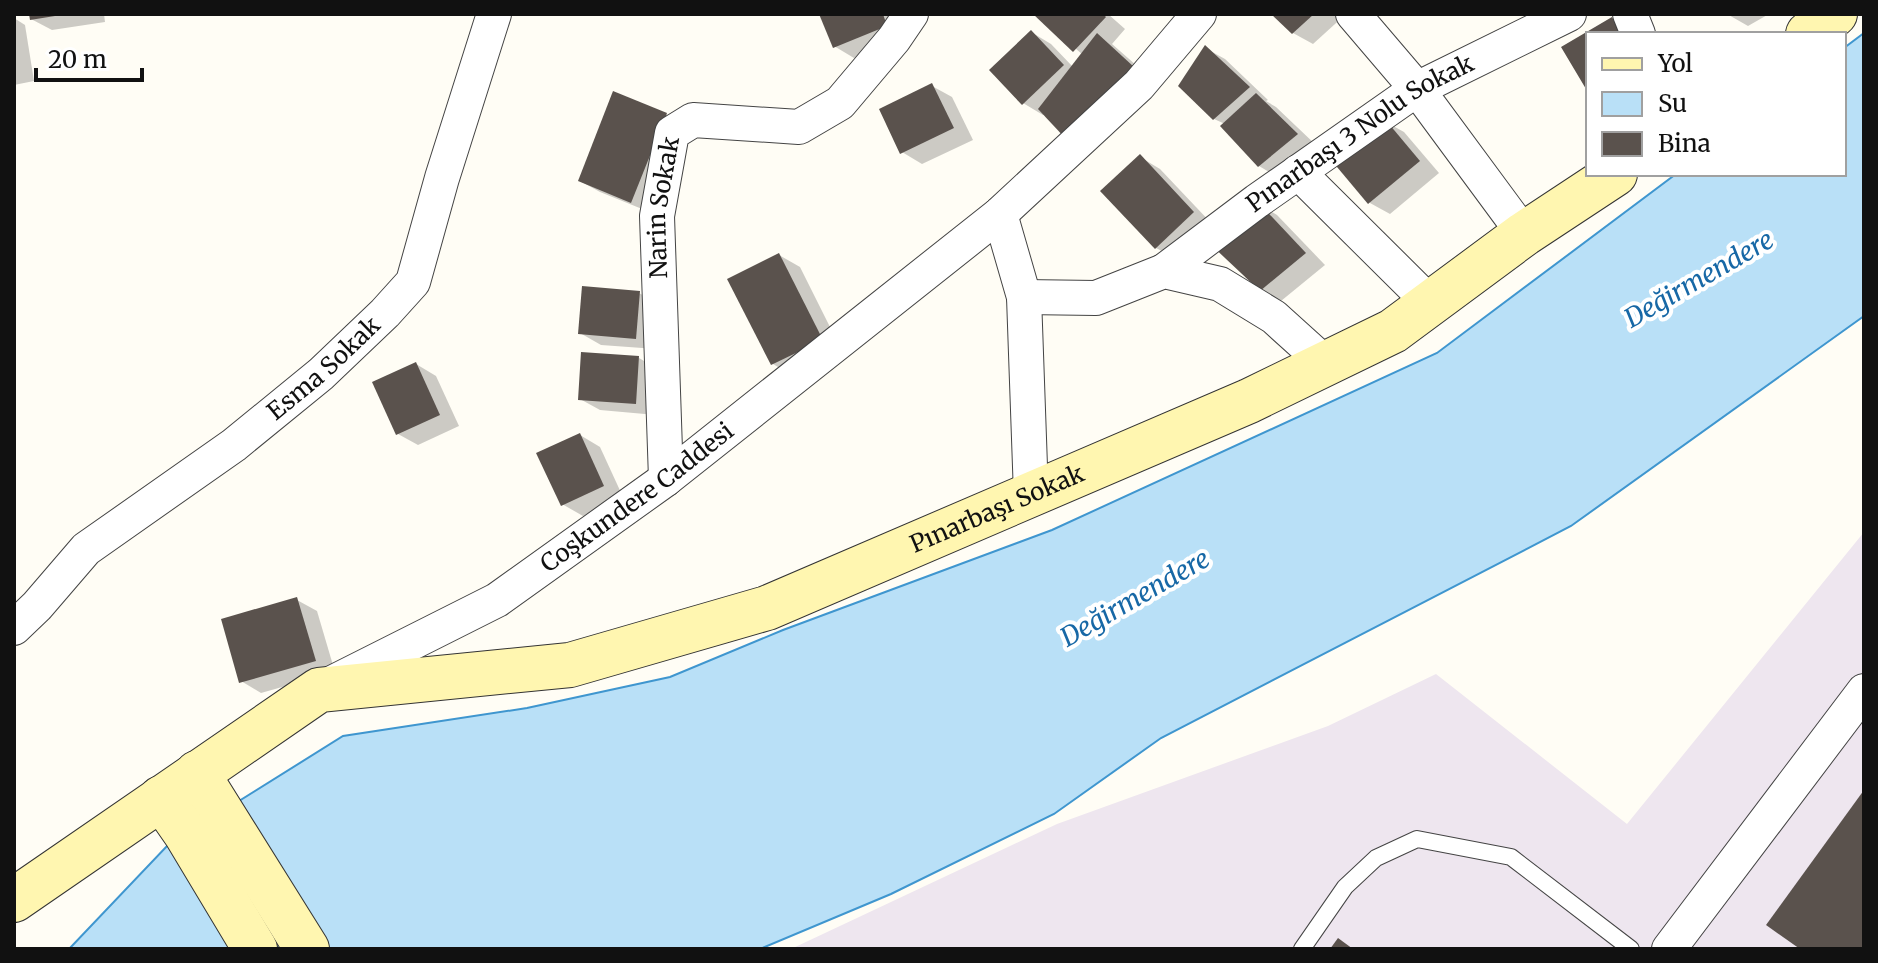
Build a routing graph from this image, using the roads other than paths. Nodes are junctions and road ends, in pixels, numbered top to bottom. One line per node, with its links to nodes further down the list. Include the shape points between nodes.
1 (494, 14): 19 (street, Esma Sokak, via 413,282 321,374 234,445 86,549)
2 (911, 14): 17 (street, Narin Sokak, via 840,103 799,127 693,120 672,133 657,216)
3 (1199, 14): 11 (street, Coşkundere Caddesi, via 1139,85)
4 (1353, 14): 8 (street)
5 (1569, 14): 8 (street, Pınarbaşı 3 Nolu Sokak)
6 (1835, 14): 7 (street)
7 (1811, 32)
8 (1417, 89): 9 (street, Pınarbaşı 3 Nolu Sokak); 12 (street)
9 (1298, 172): 13 (street, Pınarbaşı 3 Nolu Sokak); 15 (street)
10 (1612, 176): 12 (street, Pınarbaşı Sokak)
11 (1000, 214): 14 (street); 17 (street, Coşkundere Caddesi)
12 (1524, 234): 15 (street, Pınarbaşı Sokak)
13 (1164, 271): 14 (street, Pınarbaşı 3 Nolu Sokak, via 1096,298); 16 (street, via 1220,284 1274,317)
14 (1024, 297): 18 (street)
15 (1430, 303): 16 (street, Pınarbaşı Sokak, via 1393,331)
16 (1326, 364): 18 (street, Pınarbaşı Sokak)
17 (666, 479): 20 (street, Coşkundere Caddesi, via 497,600)
18 (1031, 495): 20 (street, Pınarbaşı Sokak, via 767,608 570,665)
19 (14, 628)
20 (319, 690): 22 (street, Coşkundere Caddesi)
21 (1864, 691): 29 (street)
22 (197, 773): 23 (street, Coşkundere Caddesi); 26 (street)
23 (161, 798): 24 (street, Coşkundere Caddesi); 25 (street)
24 (14, 900)
25 (255, 949)
26 (307, 949)
27 (1302, 949): 28 (lane, via 1345,887 1376,858 1417,839 1511,857)
28 (1631, 949)
29 (1669, 949)

